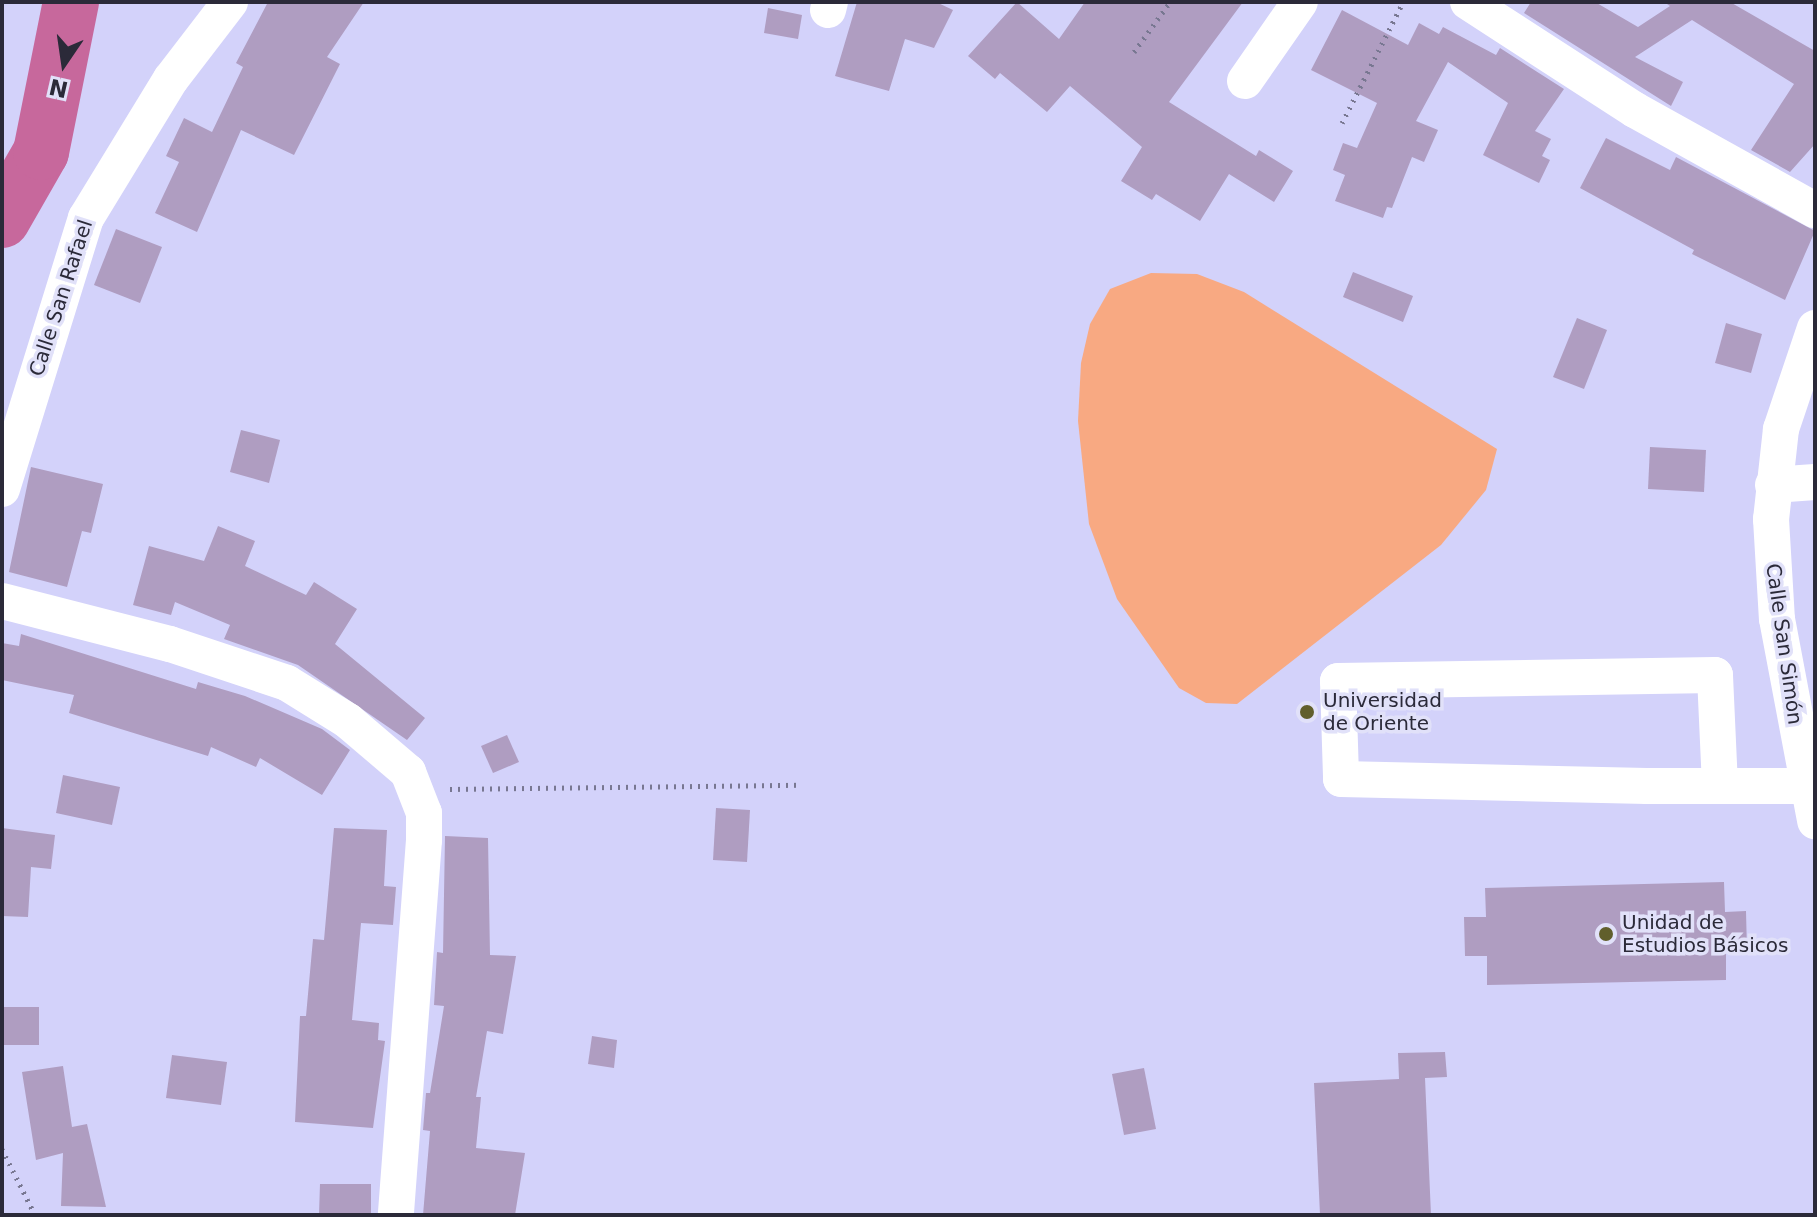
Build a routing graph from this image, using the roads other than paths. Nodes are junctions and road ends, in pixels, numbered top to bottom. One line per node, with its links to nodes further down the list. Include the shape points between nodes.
1 (230, 2): 9 (street, Calle San Rafael, via 171,79 86,218)
2 (1300, 2): 4 (street)
3 (1468, 2): 5 (street, via 1635,110)
4 (1245, 81)
5 (1815, 210)
6 (1815, 328): 8 (street, Calle San Simón, via 1781,429)
7 (1815, 482): 8 (street)
8 (1773, 485): 12 (street, Calle San Simón, via 1777,619)
9 (2, 489)
10 (2, 601): 14 (street, via 170,644 287,683 388,752 418,789 424,840)
11 (1720, 786): 11 (street, via 1715,675 1338,681 1341,779); 12 (street)
12 (1807, 786): 13 (street, Calle San Simón)
13 (1815, 821)
14 (396, 1215)

